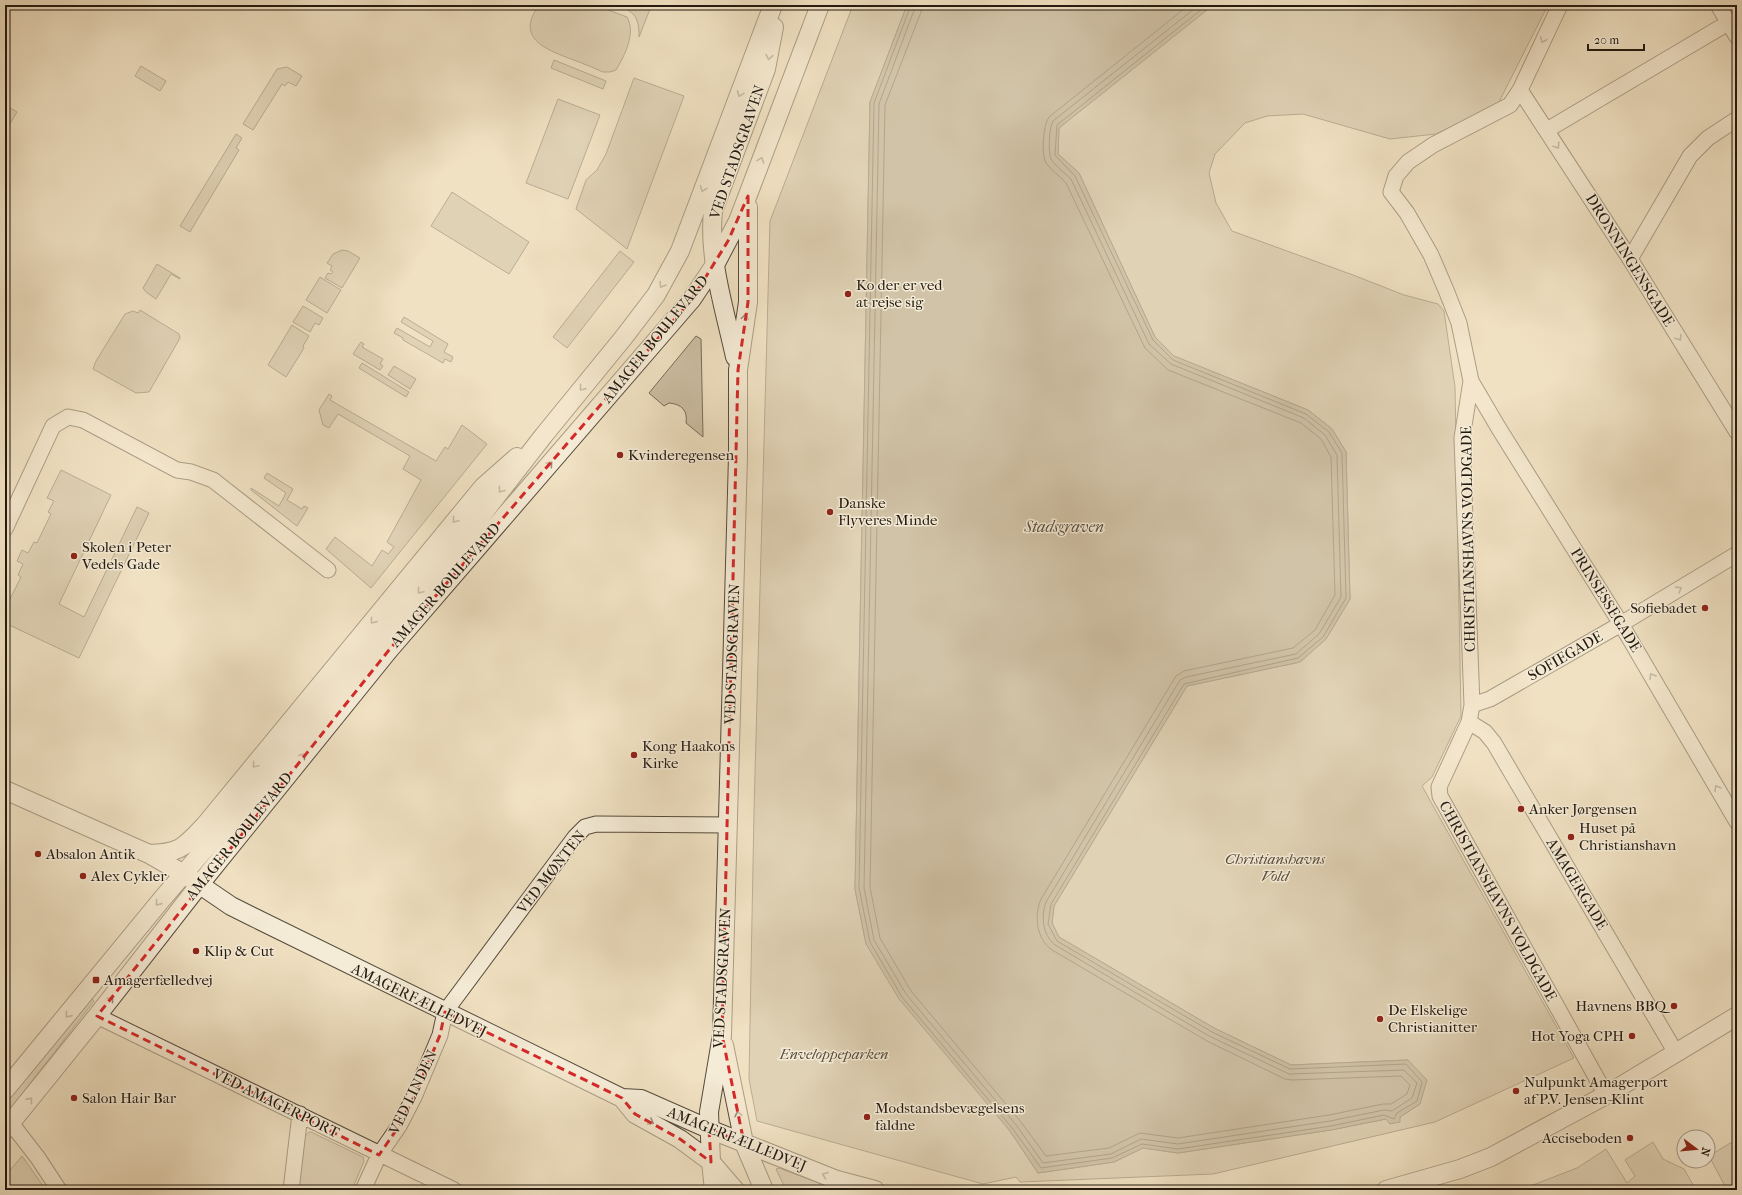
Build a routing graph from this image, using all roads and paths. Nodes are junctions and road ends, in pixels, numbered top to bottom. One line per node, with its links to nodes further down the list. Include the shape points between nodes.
1 (773, 5): 19 (street, AMAGER BOULEVARD, one-way to 19, via 680,251 670,270 656,295 624,337)
2 (778, 5): 15 (street, VED STADSGRAVEN, one-way to 15, via 766,69 713,211)
3 (812, 5): 9 (street)
4 (820, 5): 9 (street, AMAGER BOULEVARD)
5 (1560, 5): 10 (street, CHRISTIANSHAVNS VOLDGADE, one-way to 10)
6 (1718, 5): 7 (street)
7 (1728, 23): 8 (street); 12 (street)
8 (1737, 37)
9 (804, 48): 13 (street, AMAGER BOULEVARD, one-way to 9)
10 (1520, 90): 12 (street, DRONNINGENSGADE); 17 (street, CHRISTIANSHAVNS VOLDGADE, via 1510,106 1433,145 1408,162 1396,176 1391,192 1407,213 1431,255 1446,290 1459,323)
11 (1737, 119): 14 (street, via 1708,138 1690,156)
12 (1547, 130): 14 (street, DRONNINGENSGADE, one-way to 14)
13 (748, 196): 15 (street, AMAGER BOULEVARD, via 735,228); 16 (street, VED STADSGRAVEN, one-way to 13, via 748,302)
14 (1630, 259): 18 (street, DRONNINGENSGADE, one-way to 18)
15 (716, 263): 16 (street, VED STADSGRAVEN); 31 (street, AMAGER BOULEVARD, one-way to 15, via 389,650 675,320)
16 (738, 370): 28 (street, VED STADSGRAVEN)
17 (1470, 381): 23 (street, PRINSESSEGADE); 24 (street, CHRISTIANSHAVNS VOLDGADE, via 1462,438)
18 (1737, 432)
19 (544, 435): 29 (street, one-way to 29, via 483,487 205,825 186,845 176,851 168,854); 30 (street, AMAGER BOULEVARD, one-way to 30, via 460,543)
20 (5, 529): 22 (street, via 53,426 68,417 83,420 177,470 213,480)
21 (1737, 554): 23 (street, SOFIEGADE, one-way to 21)
22 (328, 570)
23 (1621, 624): 24 (street, SOFIEGADE, via 1490,700); 27 (street, PRINSESSEGADE, one-way to 23)
24 (1472, 705): 25 (street, CHRISTIANSHAVNS VOLDGADE)
25 (1469, 722): 36 (street, AMAGERGADE, via 1485,732 1494,743); 38 (street, CHRISTIANSHAVNS VOLDGADE, via 1439,787 1440,796)
26 (5, 790): 29 (street, AMAGERFÆLLEDVEJ)
27 (1737, 822)
28 (728, 825): 32 (street, VED MØNTEN, via 596,824 585,827 570,843); 35 (street, VED STADSGRAVEN)
29 (149, 854): 30 (street, AMAGERFÆLLEDVEJ)
30 (184, 874): 31 (street, AMAGERFÆLLEDVEJ); 37 (street, AMAGER BOULEVARD, one-way to 37)
31 (200, 884): 32 (street, AMAGERFÆLLEDVEJ, via 231,906); 33 (street, AMAGER BOULEVARD, one-way to 31)
32 (445, 1012): 39 (street, AMAGERFÆLLEDVEJ); 44 (street, VED LINDEN, via 440,1035 414,1097 399,1126)
33 (98, 1016): 40 (street, VED AMAGERPORT); 41 (street, AMAGER BOULEVARD, one-way to 33)
34 (1737, 1016): 36 (street)
35 (722, 1035): 42 (street, VED STADSGRAVEN, via 709,1112); 43 (street, one-way to 35)
36 (1676, 1053): 38 (street)
37 (5, 1090)
38 (1606, 1095): 54 (street, via 1491,1157 1460,1169)
39 (622, 1098): 42 (street, AMAGERFÆLLEDVEJ, via 641,1099); 45 (street, AMAGERFÆLLEDVEJ, one-way to 45, via 635,1114 680,1139)
40 (300, 1114): 44 (street, VED AMAGERPORT); 47 (street)
41 (8, 1126): 46 (street, via 38,1158)
42 (709, 1129): 43 (street, AMAGERFÆLLEDVEJ); 45 (street, VED STADSGRAVEN)
43 (744, 1143): 52 (street); 53 (street, AMAGERFÆLLEDVEJ, one-way to 43, via 843,1182)
44 (379, 1155): 48 (street, VED LINDEN); 49 (street, VED AMAGERPORT)
45 (711, 1162): 50 (street, VED STADSGRAVEN); 51 (street, AMAGERFÆLLEDVEJ)
46 (59, 1190)
47 (291, 1190)
48 (363, 1190)
49 (454, 1190)
50 (714, 1190)
51 (735, 1190)
52 (764, 1190)
53 (875, 1190)
54 (1386, 1190)

